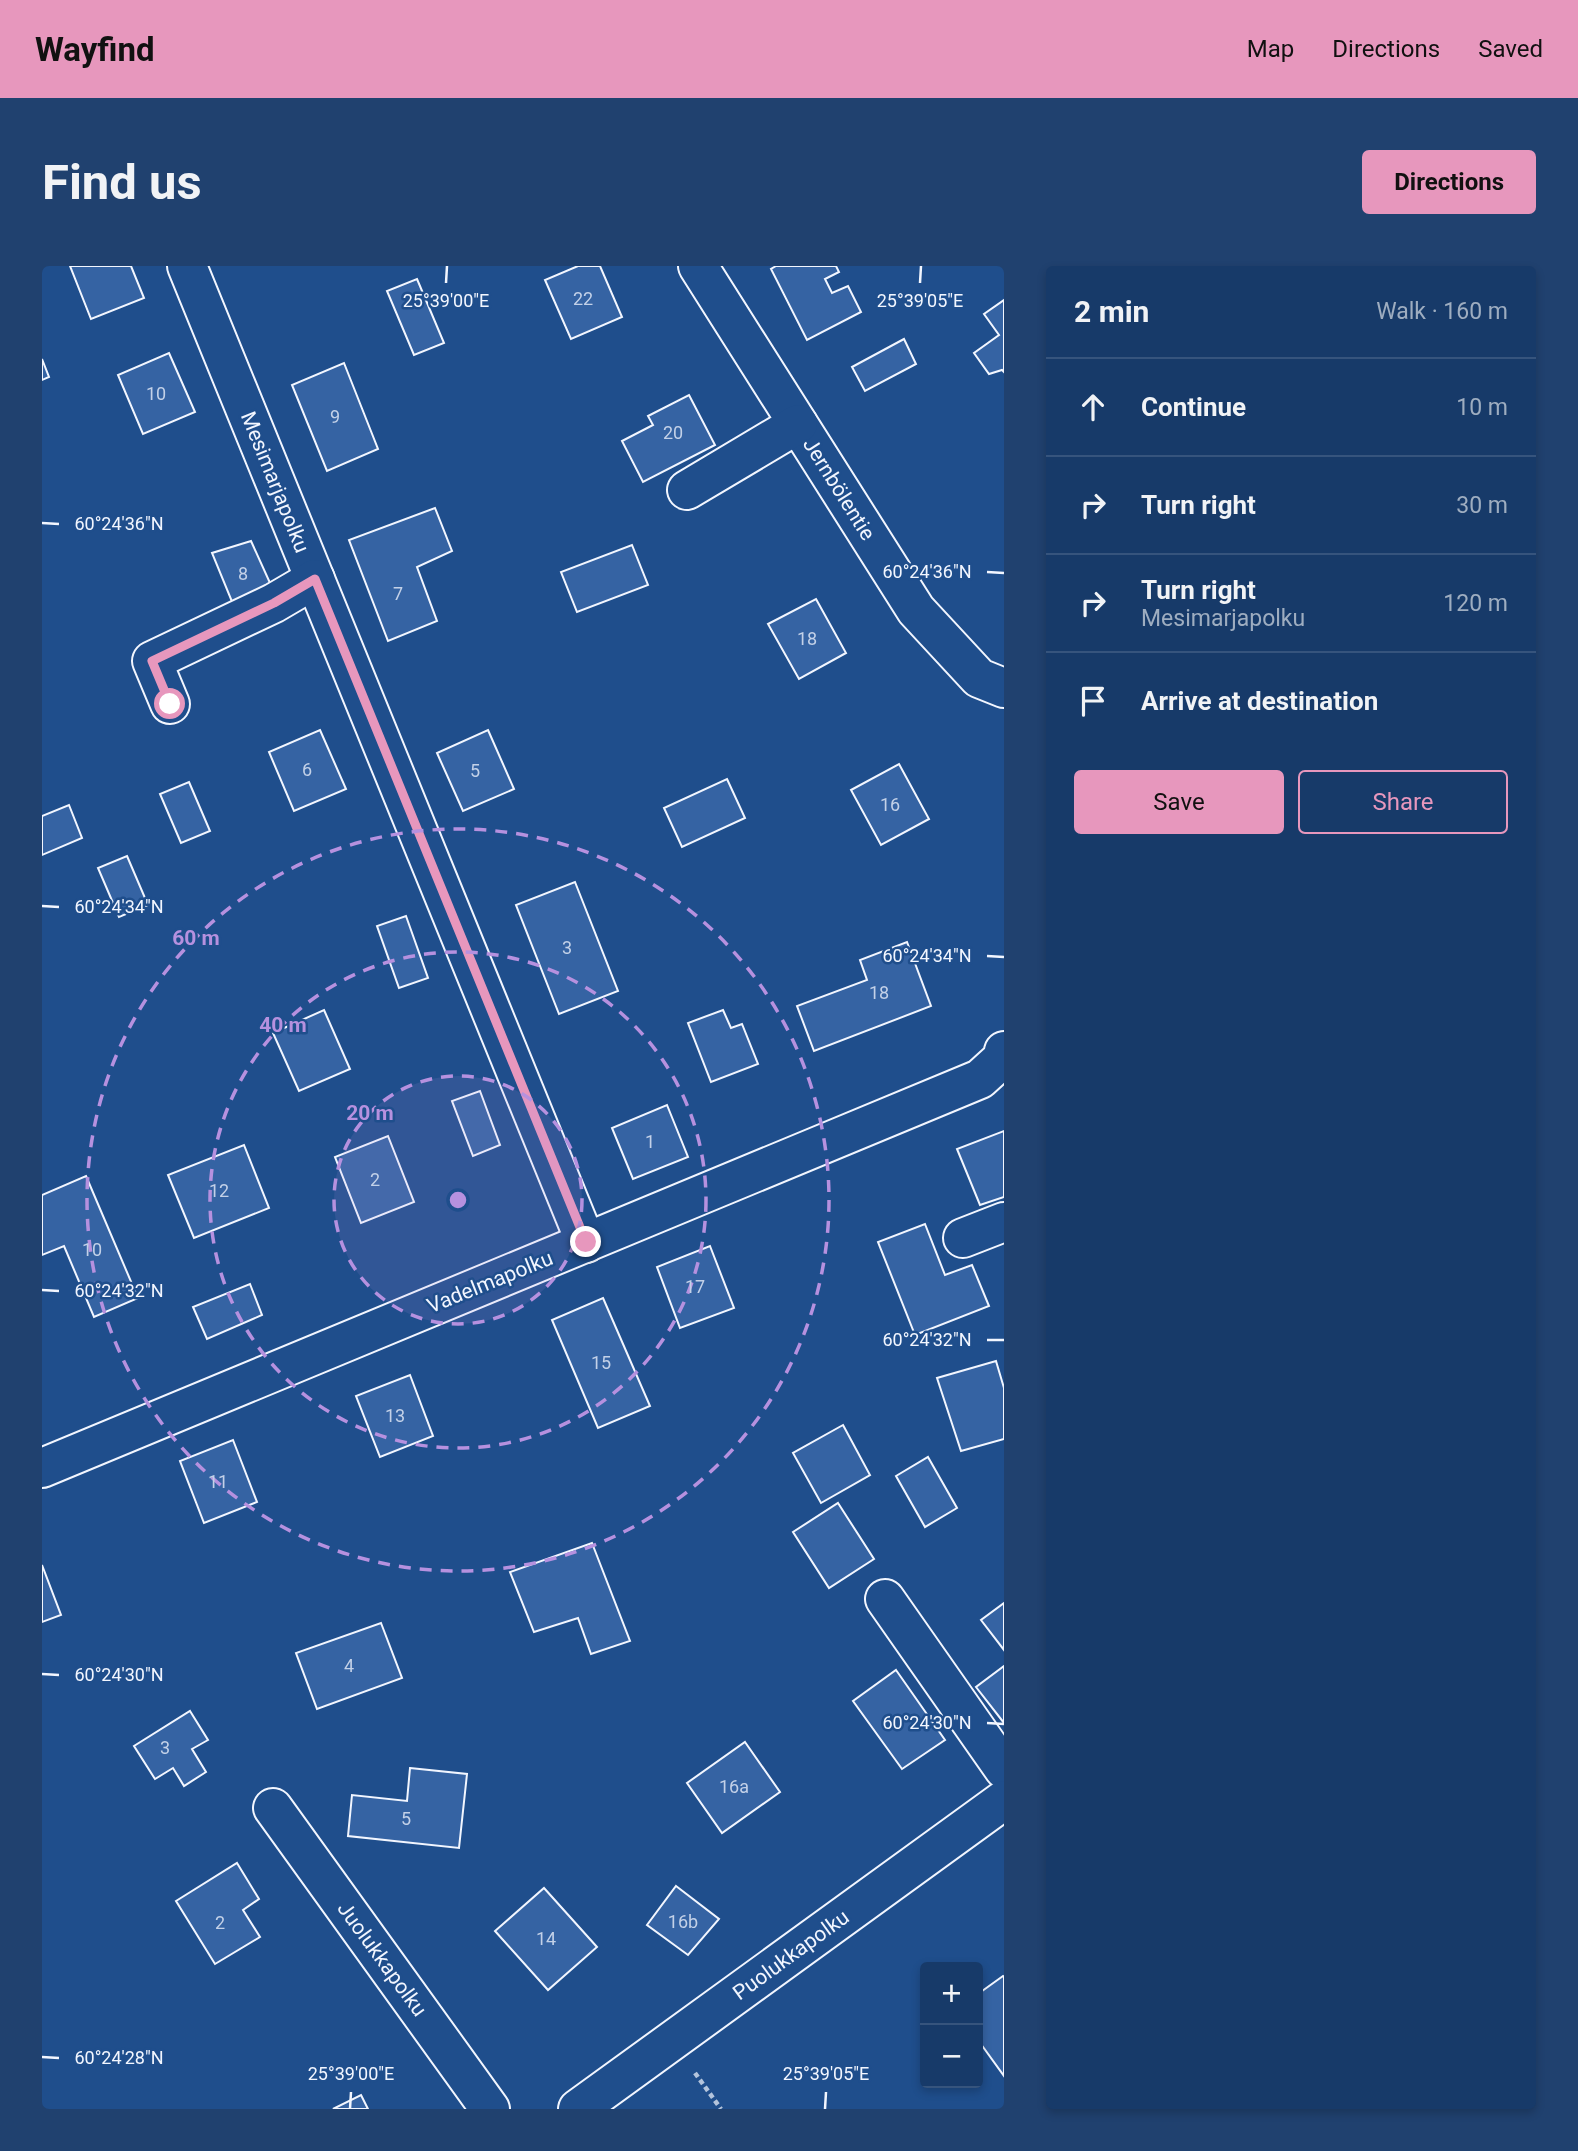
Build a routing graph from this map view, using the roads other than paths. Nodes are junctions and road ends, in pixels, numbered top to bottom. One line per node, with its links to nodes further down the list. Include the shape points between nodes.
1 (187, 266): 5 (street, Mesimarjapolku)
2 (698, 266): 3 (street, Jernbölentie)
3 (798, 424): 4 (street); 6 (street, Jernbölentie, via 916,610 979,678)
4 (687, 490)
5 (315, 579): 7 (street, via 152,661); 11 (street, Mesimarjapolku)
6 (1004, 688)
7 (170, 704)
8 (1003, 1058): 11 (street, Vadelmapolku, via 979,1079)
9 (1004, 1222): 10 (street)
10 (963, 1238)
11 (586, 1242): 12 (street, Vadelmapolku)
12 (42, 1468)
13 (885, 1599): 14 (street)
14 (1004, 1769)
15 (1004, 1801): 18 (street, Puolukkapolku)
16 (273, 1808): 17 (street, Juolukkapolku)
17 (490, 2109)
18 (578, 2109)

